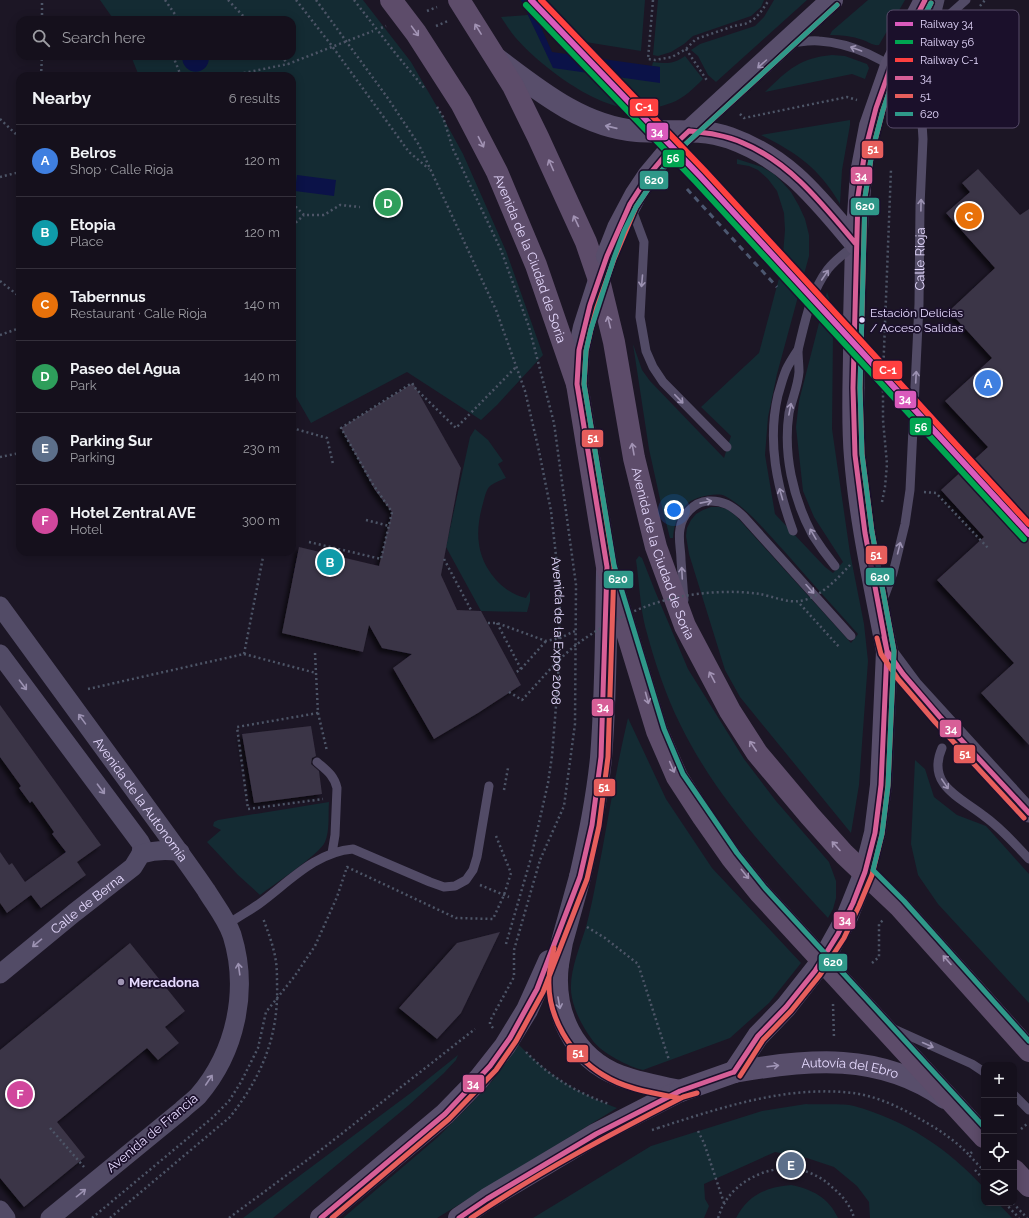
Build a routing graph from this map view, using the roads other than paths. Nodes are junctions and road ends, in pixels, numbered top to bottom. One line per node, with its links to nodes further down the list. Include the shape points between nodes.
1 (391, 0): 20 (main road, Avenida de la Ciudad de Soria, one-way to 20, via 416,33 461,103 497,172 536,265)
2 (459, 0): 11 (main road, Avenida de la Ciudad de Soria, one-way to 2)
3 (832, 0): 10 (main road, bridge)
4 (925, 0): 7 (main road)
5 (940, 0): 8 (lane, Calle Rioja, bridge)
6 (966, 0): 9 (lane)
7 (920, 10)
8 (938, 10)
9 (955, 10)
10 (785, 43): 12 (lane, one-way to 10, via 860,50 841,44 818,40); 15 (main road, one-way to 15, bridge)
11 (496, 58): 15 (main road, Avenida de la Ciudad de Soria, one-way to 11, via 650,132 604,125 541,91); 18 (main road, Avenida de la Ciudad de Soria, one-way to 11, via 586,242 538,136)
12 (887, 64)
13 (887, 77): 17 (main road, bridge, via 868,138 858,196)
14 (922, 128): 26 (lane, Calle Rioja, one-way to 14, bridge, via 902,538 910,490 919,304)
15 (688, 131): 16 (main road, bridge, via 648,176); 17 (main road, Avenida de la Ciudad de Soria, bridge, via 728,137 765,153 785,167 815,196)
16 (630, 204): 18 (main road, bridge); 21 (lane, one-way to 21, via 644,242 640,317 646,351 663,382)
17 (856, 244): 19 (lane, one-way to 17, bridge, via 808,310 821,281 838,259); 26 (main road, bridge, via 853,388 855,455 864,533)
18 (599, 280): 20 (main road, via 579,350); 27 (main road, Avenida de la Ciudad de Soria, one-way to 18, via 656,547 647,511 634,458 614,342)
19 (798, 350): 22 (lane, one-way to 19, via 774,463 773,443 781,383); 23 (lane, one-way to 19, via 813,535 796,496 790,472 789,414 799,372)
20 (578, 384): 24 (main road, Avenida de la Ciudad de Soria)
21 (728, 447)
22 (792, 531)
23 (835, 566)
24 (607, 567): 41 (main road, Avenida de la Ciudad de Soria, one-way to 41, via 657,731 677,777 731,857 760,893); 42 (main road, bridge, via 601,757 592,825 580,877)
25 (0, 606): 35 (street, Avenida de la Autonomía, one-way to 25)
26 (879, 612): 29 (main road, bridge)
27 (685, 626): 28 (lane, one-way to 28, via 680,529 688,511 705,501 716,501 735,508); 39 (main road, Avenida de la Ciudad de Soria, one-way to 27, via 844,854 757,753 730,712)
28 (851, 636)
29 (887, 651): 34 (street, bridge, via 913,686); 39 (main road, via 881,785 875,834)
30 (0, 654): 37 (street, Avenida de la Autonomía, one-way to 37, via 140,842)
31 (942, 748): 38 (lane, one-way to 38, via 937,765 943,783 951,793 994,824)
32 (317, 762): 36 (lane, via 336,781)
33 (489, 786): 36 (lane, via 478,857 466,880 455,886 444,887 430,882 353,849)
34 (1029, 813)
35 (180, 852): 37 (street, via 156,850); 40 (street, Avenida de la Autonomía)
36 (332, 853): 40 (lane, via 318,860)
37 (141, 854): 43 (street, Calle de Berna, one-way to 43, via 132,867)
38 (1029, 859)
39 (865, 872): 41 (main road, via 847,917); 46 (main road, one-way to 39, via 899,906)
40 (228, 924): 44 (street, Avenida de la Autonomía, one-way to 40, via 240,973)
41 (822, 960): 45 (main road, Autovía del Ebro); 48 (main road, via 786,1007 758,1036)
42 (554, 963): 49 (main road, one-way to 49, via 565,1024 585,1053 598,1064 621,1076); 59 (main road, via 510,1038 479,1079 445,1114)
43 (1, 970)
44 (238, 1008): 58 (street, Avenida de Francia, one-way to 44, via 197,1097 221,1062 230,1041)
45 (880, 1023): 47 (lane, one-way to 47); 51 (main road, Autovía del Ebro)
46 (1029, 1051)
47 (981, 1070)
48 (734, 1072): 49 (main road, bridge); 51 (main road, Autovía del Ebro, one-way to 51, via 800,1063 848,1063 869,1066 892,1072 930,1088)
49 (680, 1091): 60 (main road, via 596,1134)
50 (1017, 1098): 52 (lane)
51 (958, 1107): 53 (main road, Autovía del Ebro)
52 (1029, 1110)
53 (981, 1134)
54 (1017, 1173): 55 (main road)
55 (1029, 1186)
56 (0, 1210): 57 (street)
57 (6, 1218)
58 (50, 1218)
59 (321, 1218)
60 (459, 1218)

